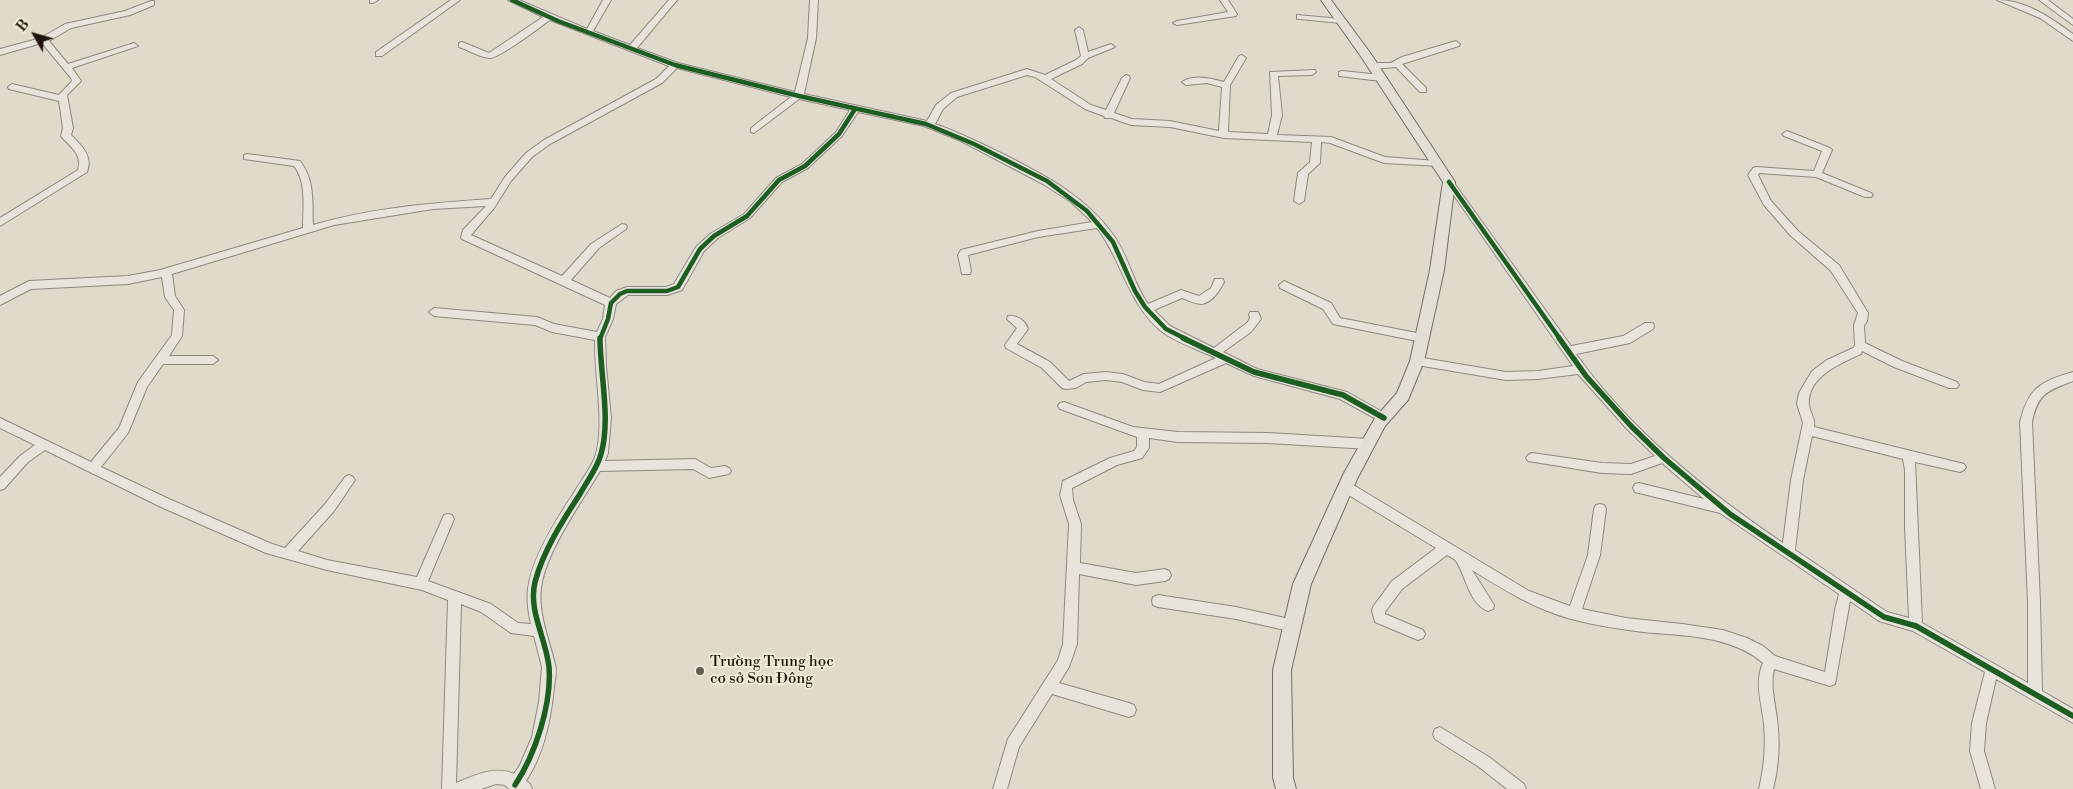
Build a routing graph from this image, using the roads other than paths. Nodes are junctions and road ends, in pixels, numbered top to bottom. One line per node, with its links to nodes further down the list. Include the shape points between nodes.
1 (456, 0): 26 (street)
2 (512, 0): 12 (street)
3 (606, 0): 17 (street)
4 (674, 0): 24 (street)
5 (814, 0): 41 (street, via 812,38)
6 (1224, 0): 14 (street, via 1233,14)
7 (1326, 0): 13 (main road)
8 (2001, 0): 18 (street, via 2043,16)
9 (2043, 0): 15 (street)
10 (151, 3): 19 (street, via 127,13 68,26)
11 (1300, 17): 13 (street)
12 (548, 18): 17 (street); 22 (street, via 492,56)
13 (1341, 21): 33 (main road)
14 (1177, 23)
15 (2073, 23)
16 (1079, 30): 27 (street)
17 (589, 32): 24 (street)
18 (2073, 38)
19 (44, 40): 25 (street); 31 (street)
20 (1456, 44): 29 (street)
21 (134, 46): 31 (street)
22 (462, 46)
23 (1111, 47): 27 (street)
24 (631, 49): 30 (street)
25 (0, 52)
26 (379, 54)
27 (1085, 56): 36 (street)
28 (1242, 58): 38 (street)
29 (1397, 63): 33 (street); 40 (street)
30 (675, 65): 41 (street); 57 (street, via 653,85 529,155)
31 (67, 67): 42 (street, via 77,81 63,94)
32 (1312, 72): 49 (street, via 1273,74 1278,115)
33 (1378, 72): 34 (street); 52 (main road)
34 (1342, 74)
35 (1126, 78): 44 (street)
36 (1044, 79): 44 (street, via 1072,99); 45 (street, via 1027,72 960,93 944,101)
37 (1186, 82): 38 (street, via 1207,80)
38 (1226, 85): 48 (street)
39 (12, 87): 42 (street)
40 (1423, 90)
41 (798, 96): 43 (street); 46 (street)
42 (63, 99): 58 (street, via 68,128 66,136 83,154 85,166 82,172)
43 (855, 109): 45 (street); 68 (street, via 839,134 805,166 779,180 747,216 714,236 700,250 678,287 667,291 626,291)
44 (1108, 116): 48 (street)
45 (930, 125): 59 (street, via 1055,185)
46 (754, 130)
47 (1788, 134): 53 (street, via 1827,150)
48 (1224, 135): 49 (street)
49 (1272, 136): 50 (street)
50 (1317, 139): 52 (street, via 1341,142 1389,161); 56 (street, via 1315,163 1303,173)
51 (247, 156): 61 (street, via 297,163 303,168)
52 (1437, 164): 54 (main road)
53 (1817, 174): 55 (street); 76 (street, via 1756,170 1753,174 1766,203 1794,233 1835,268 1845,283 1863,313 1859,325)
54 (1449, 182): 75 (main road, via 1437,270); 77 (street)
55 (1868, 194)
56 (1299, 201)
57 (493, 202): 61 (street, via 433,206); 64 (street, via 466,237)
58 (0, 223)
59 (1098, 224): 62 (street, via 1038,234 965,252); 69 (street, via 1116,246)
60 (622, 227): 64 (street, via 595,246)
61 (308, 229): 63 (street)
62 (966, 271)
63 (166, 272): 67 (street, via 128,280 29,285); 79 (street, via 170,297 179,310 177,336)
64 (564, 281): 68 (street)
65 (1219, 282): 69 (street, via 1215,290 1200,300 1181,294)
66 (1284, 284): 75 (street, via 1327,306 1336,321)
67 (0, 301)
68 (612, 303): 74 (street)
69 (1146, 309): 78 (street, via 1166,329)
70 (434, 312): 74 (street, via 537,320 552,328)
71 (1254, 315): 78 (street, via 1256,319 1250,327 1225,342)
72 (1012, 319): 78 (street, via 1023,330 1010,345 1046,365 1066,385 1084,378 1106,376 1160,388)
73 (1649, 326): 77 (street, via 1626,340)
74 (600, 338): 95 (street, via 605,418)
75 (1422, 338): 81 (main road)
76 (1860, 345): 84 (street); 88 (street, via 1857,351 1830,363 1816,374 1805,393 1803,404)
77 (1568, 351): 82 (street)
78 (1221, 356): 86 (street, via 1270,377 1342,395)
79 (160, 360): 80 (street); 97 (street, via 142,385 124,430)
80 (213, 360)
81 (1417, 361): 82 (street, via 1506,376); 86 (main road, via 1403,396)
82 (1581, 369): 94 (street)
83 (2073, 376): 125 (street, via 2037,392 2026,422)
84 (1953, 385)
85 (1064, 406): 89 (street, via 1119,429)
86 (1384, 418): 90 (main road)
87 (0, 423): 91 (street)
88 (1808, 430): 92 (street); 107 (street, via 1797,480)
89 (1143, 434): 90 (street); 110 (street, via 1143,448 1138,455 1114,461 1067,485 1066,499 1075,524)
90 (1368, 444): 101 (main road)
91 (44, 445): 97 (street); 100 (street, via 24,459)
92 (1908, 456): 96 (street); 119 (street)
93 (1532, 458): 94 (street, via 1631,469)
94 (1664, 458): 103 (street)
95 (598, 466): 98 (street, via 695,464 709,472); 120 (street, via 567,514 541,564 534,600)
96 (1960, 467)
97 (93, 468): 108 (street)
98 (725, 471)
99 (349, 480): 108 (street, via 330,507)
100 (0, 484)
101 (1346, 487): 106 (street); 118 (main road, via 1302,584)
102 (1639, 488): 103 (street)
103 (1724, 508): 107 (street)
104 (1600, 509): 117 (street, via 1594,555)
105 (448, 519): 112 (street)
106 (1446, 548): 109 (street); 121 (street, via 1397,585 1378,611 1380,618)
107 (1788, 553): 113 (street)
108 (287, 555): 112 (street)
109 (1461, 557): 116 (street, via 1471,583); 117 (street, via 1549,608)
110 (1074, 567): 111 (street, via 1136,579); 124 (street, via 1070,644 1064,663)
111 (1165, 575)
112 (420, 584): 114 (street)
113 (1846, 592): 119 (street, via 1884,617); 122 (street, via 1830,680)
114 (455, 596): 120 (street, via 486,608 516,629); 131 (street)
115 (1158, 601): 118 (street, via 1236,612)
116 (1488, 605)
117 (1574, 614): 122 (street, via 1715,634 1746,644)
118 (1294, 626): 133 (main road, via 1282,670)
119 (1916, 626): 123 (street)
120 (540, 631): 129 (street, via 549,667 545,716)
121 (1418, 634)
122 (1771, 661): 135 (street, via 1764,678 1771,727 1770,775)
123 (1992, 670): 125 (street); 136 (street, via 1977,751)
124 (1048, 686): 126 (street); 132 (street, via 1013,744)
125 (2035, 694): 127 (street)
126 (1129, 710)
127 (2073, 716)
128 (1440, 734): 134 (street)
129 (520, 787): 130 (street, via 507,778 496,777)
130 (464, 788)
131 (449, 789)
132 (1000, 789)
133 (1286, 789)
134 (1519, 789)
135 (1766, 789)
136 (1988, 789)

